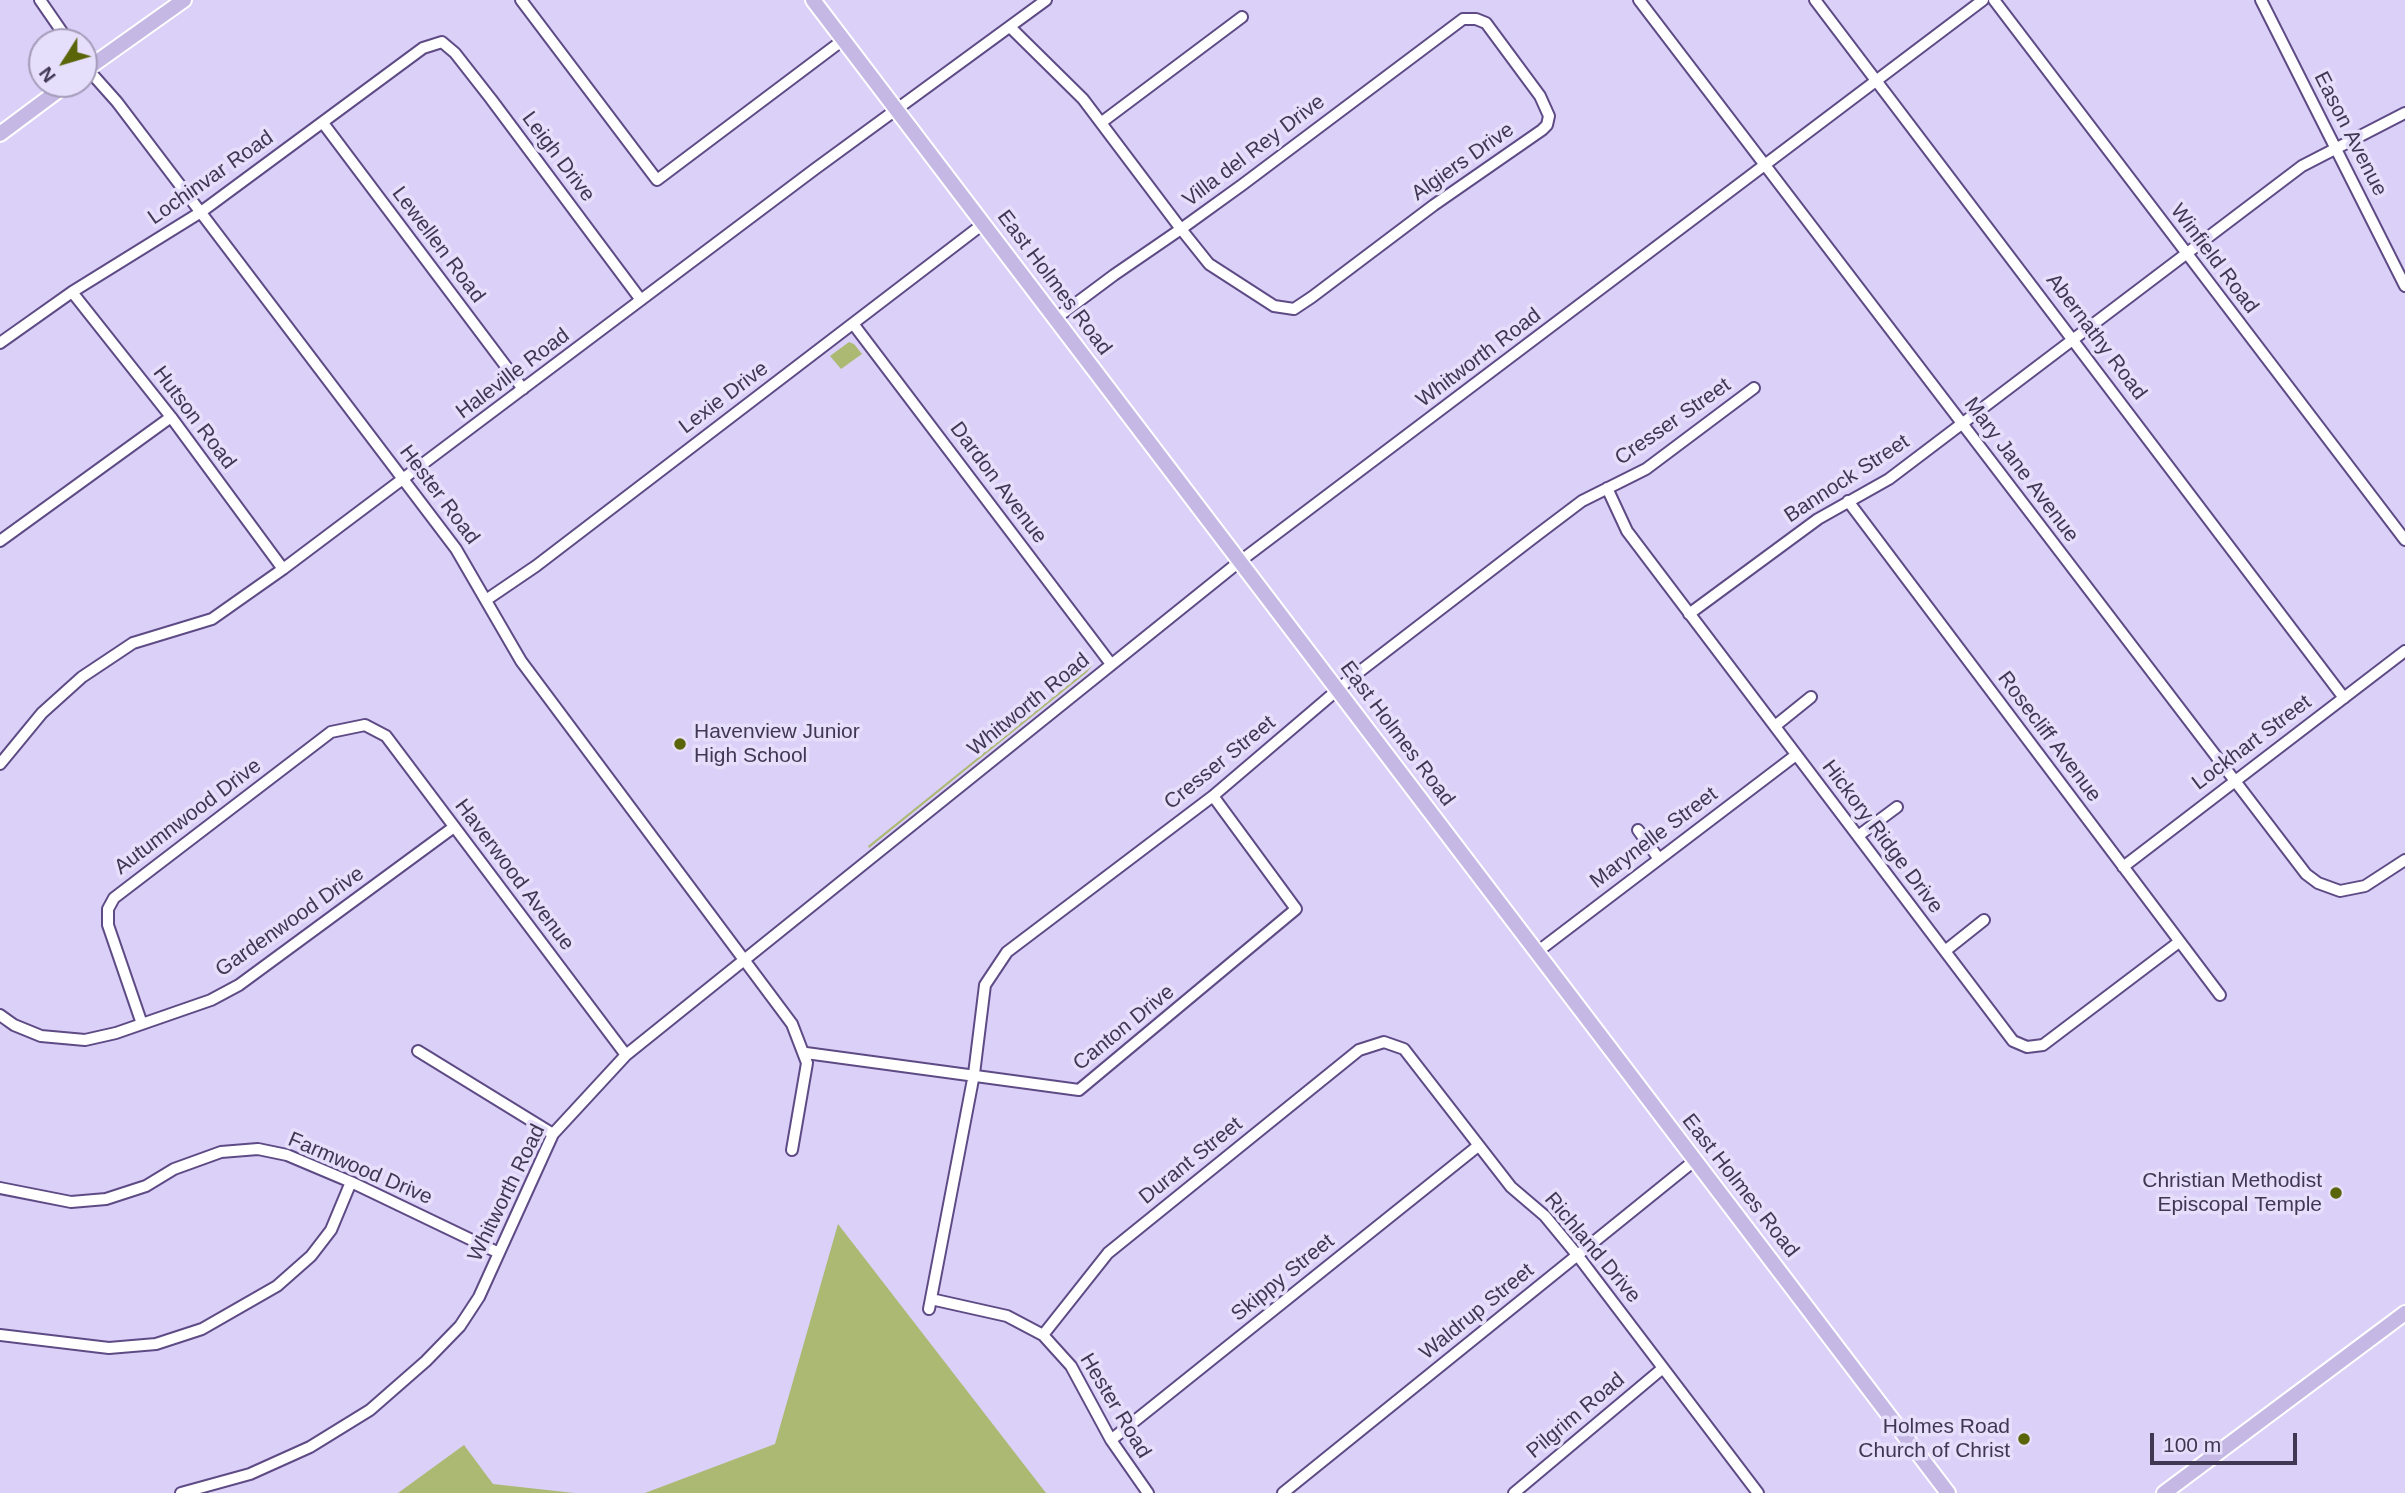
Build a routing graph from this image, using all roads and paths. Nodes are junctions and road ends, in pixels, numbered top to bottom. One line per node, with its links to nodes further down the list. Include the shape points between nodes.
1 (40, 0): 14 (street)
2 (184, 0): 17 (main road)
3 (521, 0): 15 (street, via 657,180)
4 (813, 0): 15 (main road, East Holmes Road)
5 (1046, 0): 13 (street, Haleville Road)
6 (1639, 0): 27 (street, Mary Jane Avenue)
7 (1815, 0): 18 (street, Abernathy Road)
8 (1983, 0): 18 (street, Whitworth Road)
9 (1994, 0): 31 (street, Winfield Road)
10 (2260, 0): 26 (street, Eason Avenue)
11 (1242, 17): 23 (street)
12 (1476, 19): 30 (street, Villa del Rey Drive, via 1463,19); 30 (street, Algiers Drive, via 1486,23 1540,96 1549,116 1547,125 1294,309 1274,306 1216,270)
13 (1010, 27): 21 (street, Haleville Road); 23 (street)
14 (59, 28)
15 (843, 40): 21 (main road, East Holmes Road)
16 (442, 42): 24 (street, Lochinvar Road, via 423,48); 34 (street, Leigh Drive, via 491,99)
17 (98, 60)
18 (1876, 81): 27 (street, Whitworth Road); 37 (street, Abernathy Road)
19 (98, 82): 28 (street, Hester Road)
20 (48, 98): 25 (main road)
21 (897, 111): 29 (main road, East Holmes Road); 34 (street, Haleville Road)
22 (2405, 113): 26 (street, Bannock Street)
23 (1102, 122): 30 (street)
24 (323, 123): 28 (street, Lochinvar Road); 40 (street, Lewellen Road)
25 (0, 134)
26 (2335, 148): 31 (street, Bannock Street, via 2302,166); 32 (street, Eason Avenue)
27 (1765, 166): 42 (street, Mary Jane Avenue); 48 (street, Whitworth Road)
28 (201, 212): 33 (street, Lochinvar Road); 43 (street, Hester Road)
29 (983, 224): 35 (main road, East Holmes Road); 36 (street, Lexie Drive)
30 (1181, 229): 35 (street, Villa del Rey Drive)
31 (2186, 253): 37 (street, Bannock Street); 46 (street, Winfield Road)
32 (2405, 286)
33 (72, 292): 38 (street, Lochinvar Road); 41 (street, Hutson Road)
34 (640, 300): 40 (street, Haleville Road)
35 (1055, 319): 48 (main road, East Holmes Road)
36 (854, 325): 50 (street, Lexie Drive); 53 (street, Dardon Avenue)
37 (2073, 338): 42 (street, Bannock Street); 56 (street, Abernathy Road)
38 (0, 344)
39 (1754, 388): 44 (street, Cresser Street, via 1646,469)
40 (523, 389): 43 (street, Haleville Road)
41 (171, 417): 47 (street); 49 (street, Hutson Road)
42 (1961, 423): 45 (street, Bannock Street, via 1889,479); 61 (street, Mary Jane Avenue)
43 (404, 480): 49 (street, Haleville Road); 50 (street, Hester Road, via 463,560)
44 (1607, 488): 51 (street, Hickory Ridge Drive, via 1627,531); 54 (street, Cresser Street, via 1570,510)
45 (1847, 501): 51 (street, Bannock Street); 69 (street, Rosecliff Avenue)
46 (2405, 540)
47 (0, 541)
48 (1239, 562): 53 (street, Whitworth Road); 54 (main road, East Holmes Road)
49 (283, 569): 60 (street, Haleville Road, via 212,618 133,643 82,677 42,713)
50 (486, 600): 74 (street, Hester Road, via 521,661)
51 (1689, 614): 58 (street, Hickory Ridge Drive)
52 (2405, 651): 56 (street, Lockhart Street)
53 (1111, 664): 74 (street, Whitworth Road)
54 (1337, 691): 62 (street, Cresser Street); 73 (main road, East Holmes Road)
55 (1811, 697): 58 (street)
56 (2344, 698): 61 (street, Lockhart Street)
57 (365, 725): 64 (street, Haverwood Avenue, via 386,736); 77 (street, Autumnwood Drive, via 331,732 114,898 107,925)
58 (1775, 726): 59 (street, Hickory Ridge Drive)
59 (1796, 755): 66 (street, Hickory Ridge Drive); 67 (street, Marynelle Street)
60 (0, 764)
61 (2234, 781): 68 (street, Mary Jane Avenue, via 2306,874 2318,883 2340,891 2365,886); 69 (street, Lockhart Street)
62 (1213, 796): 82 (street, Cresser Street, via 1007,952 985,985); 82 (street, Canton Drive, via 1296,909 1079,1090)
63 (1897, 807): 66 (street)
64 (454, 827): 77 (street, Gardenwood Drive, via 239,985); 81 (street, Haverwood Avenue)
65 (1638, 830): 67 (street)
66 (1858, 836): 72 (street, Hickory Ridge Drive)
67 (1659, 859): 73 (street, Marynelle Street)
68 (2405, 860)
69 (2123, 867): 71 (street, Rosecliff Avenue)
70 (1984, 920): 72 (street)
71 (2179, 942): 72 (street, Hickory Ridge Drive, via 2043,1045 2027,1047 2013,1041); 75 (street, Rosecliff Avenue)
72 (1945, 951)
73 (1536, 952): 86 (main road, East Holmes Road)
74 (744, 961): 80 (street, Hester Road, via 792,1024); 81 (street, Whitworth Road)
75 (2220, 995)
76 (0, 1015): 77 (street, Gardenwood Drive, via 49,1038 78,1040)
77 (142, 1024)
78 (1384, 1041): 84 (street, Richland Drive, via 1404,1049); 94 (street, Durant Street, via 1359,1050 1108,1253)
79 (418, 1051): 83 (street)
80 (806, 1053): 82 (street, Canton Drive); 85 (street)
81 (626, 1055): 83 (street, Whitworth Road)
82 (975, 1074): 91 (street, Cresser Street)
83 (553, 1134): 89 (street, Whitworth Road)
84 (1478, 1146): 90 (street, Richland Drive, via 1511,1188 1545,1216); 96 (street, Skippy Street)
85 (792, 1150)
86 (1693, 1161): 90 (street, Waldrup Street); 102 (main road, East Holmes Road)
87 (351, 1182): 88 (street, Farmwood Drive, via 258,1149 221,1152 106,1199 71,1202); 89 (street, Farmwood Drive); 93 (street, via 331,1230 311,1256 277,1286 202,1329 156,1344 109,1348)
88 (0, 1188)
89 (499, 1253): 97 (street, Whitworth Road, via 460,1326 370,1410 310,1447 250,1474)
90 (1578, 1256): 95 (street, Richland Drive); 99 (street, Waldrup Street)
91 (930, 1304): 94 (street, Hester Road, via 1007,1316)
92 (2405, 1313): 103 (main road)
93 (0, 1335)
94 (1043, 1335): 96 (street, Hester Road, via 1071,1366)
95 (1663, 1368): 100 (street, Pilgrim Road); 101 (street, Richland Drive)
96 (1111, 1440): 98 (street, Hester Road)
97 (181, 1493)
98 (1148, 1493)
99 (1283, 1493)
100 (1514, 1493)
101 (1758, 1493)
102 (1948, 1493)
103 (2164, 1493)

